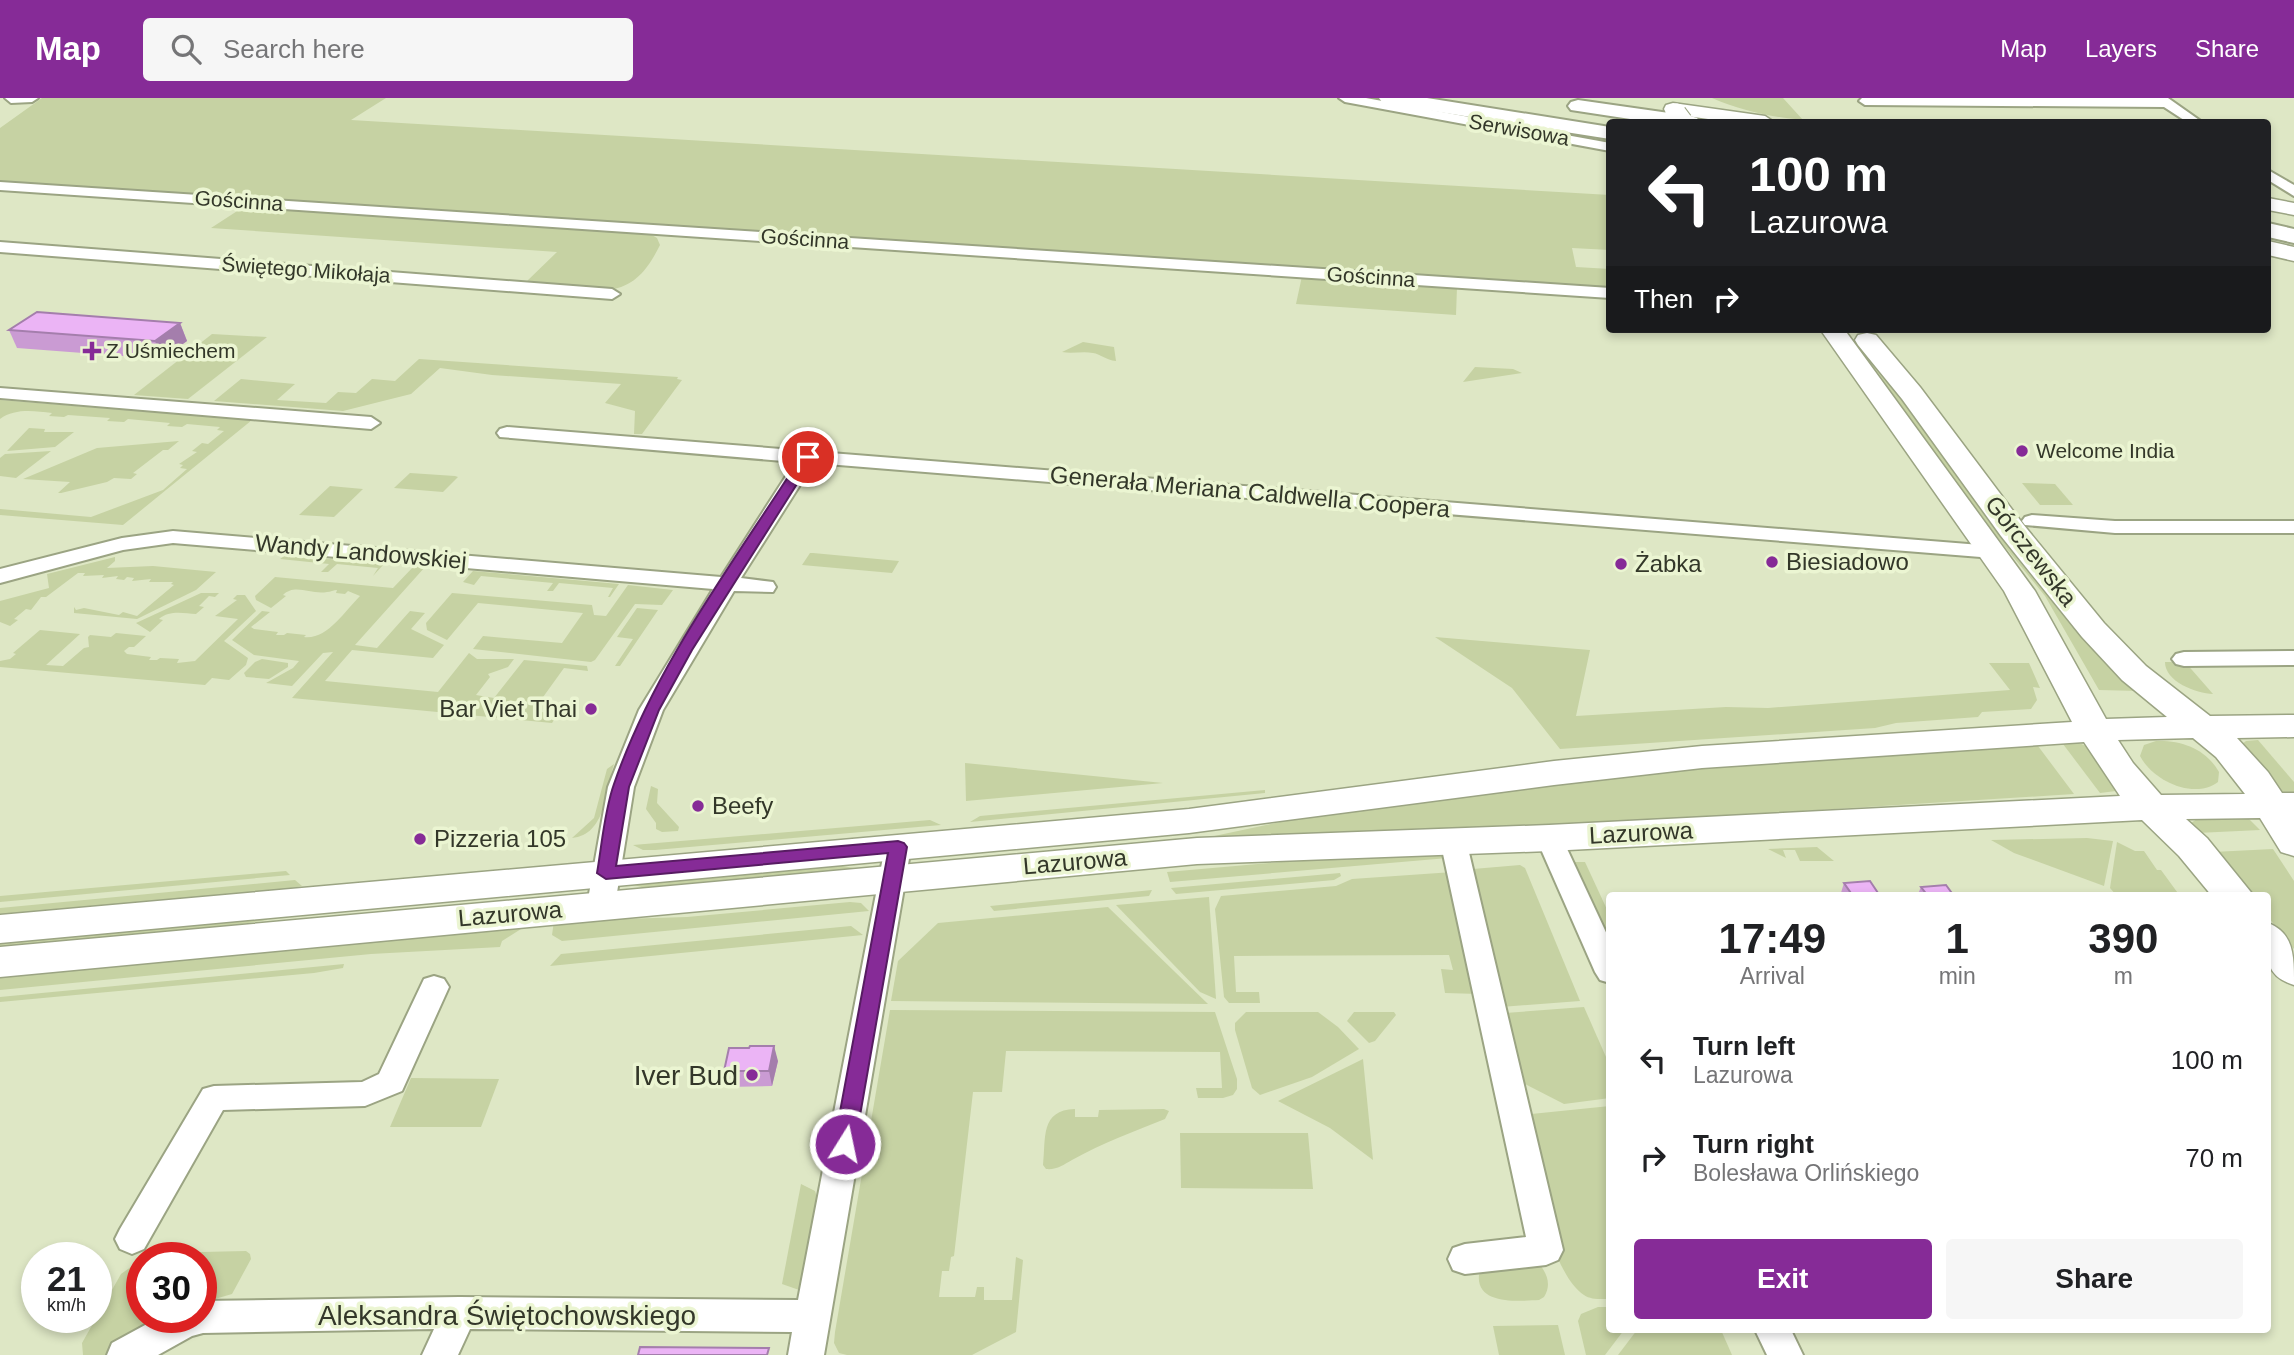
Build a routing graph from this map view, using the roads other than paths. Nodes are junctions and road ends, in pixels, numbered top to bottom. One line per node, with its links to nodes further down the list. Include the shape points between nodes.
1 (32, 98): 7 (street)
2 (1345, 98): 19 (street, Serwisowa)
3 (1389, 98): 18 (highway)
4 (1455, 98): 17 (highway)
5 (1597, 98): 13 (highway)
6 (1691, 98): 13 (main road)
7 (12, 99): 12 (street)
8 (1864, 99): 9 (street); 14 (street)
9 (2024, 100): 10 (street)
10 (2163, 100): 16 (street)
11 (1560, 104): 13 (highway)
12 (0, 109)
13 (1688, 115): 15 (main road)
14 (1879, 115)
15 (1732, 119)
16 (2191, 119)
17 (1606, 120)
18 (1606, 132)
19 (1606, 146)
20 (2271, 177): 22 (street)
21 (0, 186): 31 (street, Gościnna)
22 (2293, 197): 23 (main road)
23 (2271, 203)
24 (2271, 220): 25 (highway)
25 (2294, 224)
26 (2271, 231): 27 (highway)
27 (2294, 236)
28 (0, 247): 32 (street, Świętego Mikołaja)
29 (2271, 249): 30 (main road)
30 (2294, 254)
31 (1606, 293)
32 (612, 294)
33 (1835, 333): 41 (main road, Górczewska)
34 (1861, 333): 48 (main road, Górczewska, via 2093,630 2134,673)
35 (0, 393): 36 (street)
36 (372, 423)
37 (507, 433): 38 (street, Generała Meriana Caldwella Coopera)
38 (808, 457): 41 (street, Generała Meriana Caldwella Coopera); 43 (street)
39 (2032, 521): 40 (street, via 2105,527)
40 (2294, 527)
41 (1993, 552): 49 (main road, Górczewska)
42 (0, 576): 43 (street, Wandy Landowskiej, via 122,544 173,537)
43 (727, 584): 44 (street, Wandy Landowskiej); 56 (street, via 665,683 637,740 621,787)
44 (765, 587)
45 (2294, 658): 46 (street)
46 (2184, 659)
47 (2294, 726): 48 (main road)
48 (2202, 727): 49 (main road, Lazurowa); 50 (main road, Górczewska)
49 (2095, 731): 51 (main road, Górczewska, via 2119,770); 55 (main road, Lazurowa, via 1702,757)
50 (2283, 805): 51 (main road, Lazurowa); 54 (main road)
51 (2152, 807): 52 (main road, Lazurowa); 57 (main road)
52 (1549, 838): 53 (main road, Lazurowa); 61 (street)
53 (1453, 841): 55 (main road, Lazurowa); 65 (street, via 1546,1250)
54 (2294, 843)
55 (895, 863): 56 (main road, Lazurowa); 67 (street)
56 (603, 889): 58 (main road, Lazurowa); 60 (main road, Lazurowa)
57 (2231, 892)
58 (0, 929)
59 (2271, 942): 62 (main road)
60 (0, 962)
61 (1606, 963)
62 (2294, 970)
63 (434, 987): 64 (street, via 391,1082 365,1094 214,1098)
64 (132, 1238)
65 (1465, 1259)
66 (459, 1313): 67 (street, Aleksandra Świętochowskiego); 68 (street, Aleksandra Świętochowskiego); 72 (street)
67 (814, 1316): 73 (street)
68 (217, 1318)
69 (164, 1333): 71 (street, Aleksandra Świętochowskiego)
70 (1774, 1333): 74 (street)
71 (125, 1355)
72 (440, 1355)
73 (806, 1355)
74 (1784, 1355)

